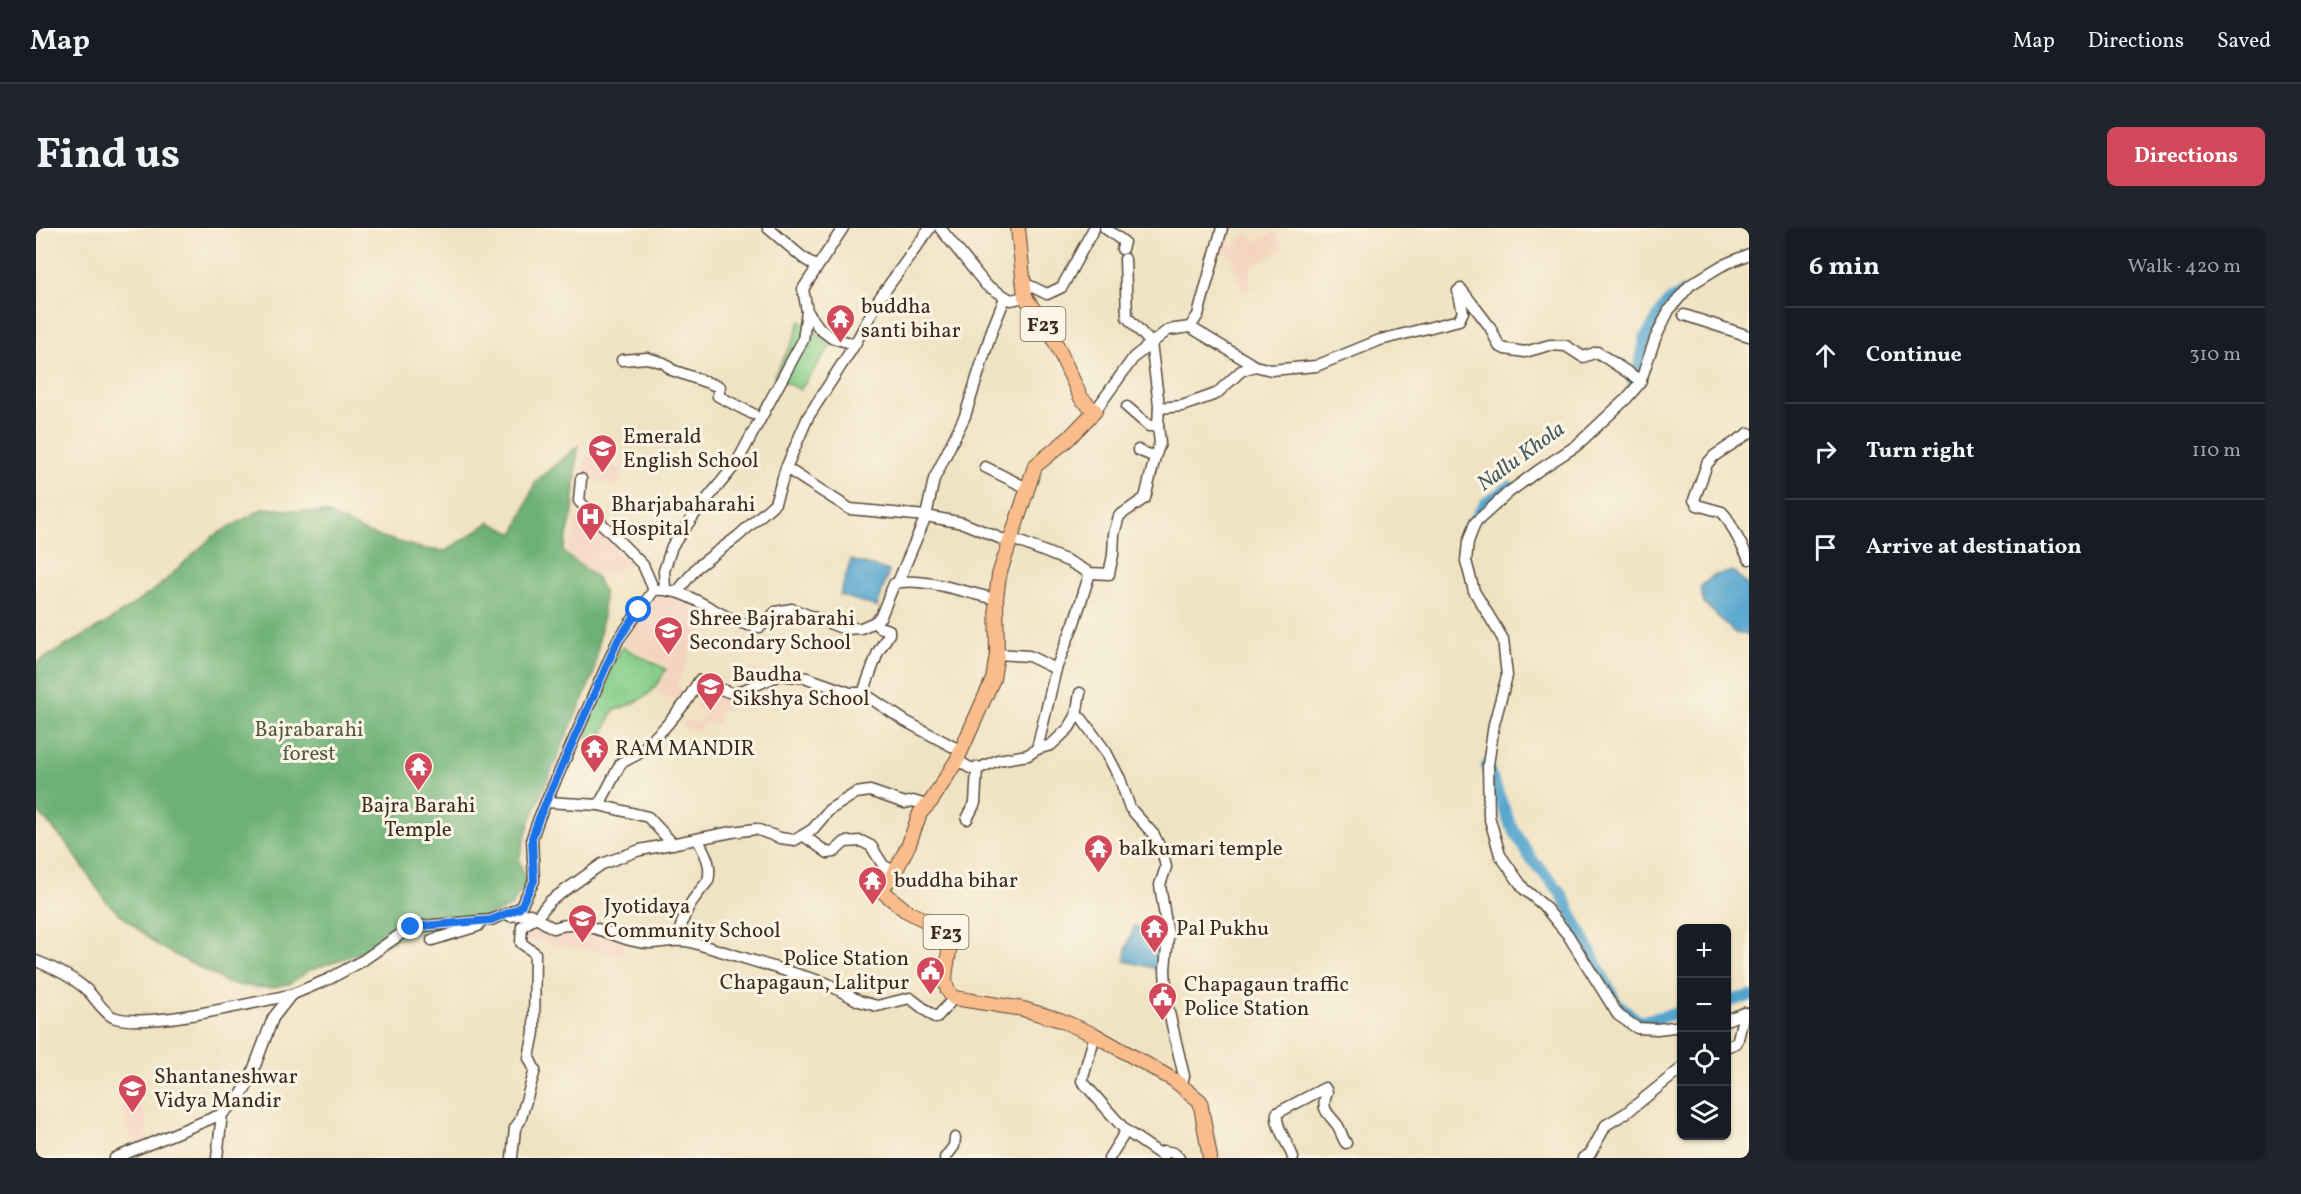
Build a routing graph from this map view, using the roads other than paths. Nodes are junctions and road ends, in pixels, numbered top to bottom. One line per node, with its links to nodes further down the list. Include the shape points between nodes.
1 (768, 228): 10 (street)
2 (843, 228): 10 (street)
3 (930, 228): 19 (street, via 879,299)
4 (940, 228): 13 (street, via 986,285)
5 (1018, 228): 11 (main road, F23)
6 (1094, 228): 11 (street, via 1062,287 1047,294)
7 (1105, 228): 18 (street, via 1124,242 1127,317)
8 (1222, 228): 16 (street, via 1198,315)
9 (1749, 254): 22 (street, via 1690,285 1669,310)
10 (817, 267): 14 (street, via 803,289)
11 (1022, 282): 12 (main road, F23)
12 (1025, 297): 13 (street); 25 (main road, F23, via 1053,337 1081,398)
13 (1005, 298): 35 (street, via 965,416 934,479)
14 (807, 310): 19 (street, via 832,338); 40 (street, via 804,340 736,464 672,546)
15 (1684, 315): 17 (street)
16 (1190, 327): 18 (street, via 1168,330); 21 (street)
17 (1749, 336)
18 (1151, 343): 24 (street); 25 (street, via 1134,357)
19 (855, 344): 32 (street, via 808,417)
20 (622, 360): 26 (street, via 647,358 664,363 672,370 720,387 718,396)
21 (1255, 366): 22 (street, via 1271,370 1316,366 1380,340 1459,321 1463,312 1458,291 1461,290 1504,349 1525,352 1550,345 1566,346 1583,357 1597,352); 24 (street, via 1241,371 1215,394 1182,406)
22 (1641, 381): 68 (street, via 1576,446 1508,493 1475,523 1466,561 1474,591 1503,639 1507,676 1488,765 1489,816 1500,855 1524,889 1568,935 1618,1015 1636,1028)
23 (1127, 407): 27 (street, via 1149,426)
24 (1159, 408): 27 (street)
25 (1095, 411): 34 (main road, F23, via 1035,466)
26 (753, 414)
27 (1158, 426): 30 (street, via 1160,443)
28 (1749, 433): 37 (street, via 1707,464 1694,500 1697,505 1722,512)
29 (1138, 450): 30 (street)
30 (1155, 457): 38 (street, via 1144,498 1119,516 1109,574)
31 (985, 467): 34 (street)
32 (786, 468): 35 (street, via 850,508); 41 (street, via 775,503 697,567)
33 (581, 479): 40 (street, via 579,501 643,565)
34 (1027, 488): 36 (main road, F23)
35 (926, 516): 36 (street, via 963,523); 39 (street)
36 (1010, 540): 38 (street); 42 (main road, F23)
37 (1749, 559)
38 (1090, 573): 45 (street)
39 (898, 582): 42 (street, via 919,582); 43 (street)
40 (660, 590): 41 (street); 52 (street, via 618,640)
41 (678, 591): 43 (street, via 752,627 760,627 776,612 792,609 845,629)
42 (996, 599): 44 (main road, F23)
43 (875, 622): 46 (street, via 889,630 889,634)
44 (997, 654): 45 (street, via 1029,656); 50 (main road, F23, via 993,679)
45 (1056, 669): 49 (street)
46 (863, 693): 50 (street); 53 (street, via 780,675 734,694 699,681 665,727 638,754 621,763)
47 (1080, 693): 48 (street)
48 (1076, 716): 49 (street, via 1052,745); 72 (street, via 1106,752 1130,808 1154,836 1163,854 1166,867 1160,885 1168,936 1167,1004 1184,1076)
49 (1037, 748): 51 (street, via 1029,756 1006,758)
50 (959, 756): 51 (street, via 970,768); 54 (main road, F23)
51 (977, 768): 55 (street, via 975,803)
52 (546, 801): 53 (street); 64 (street, via 532,838 534,881 520,908 491,920 411,927 362,961)
53 (598, 805): 58 (street, via 648,817)
54 (926, 805): 56 (street, via 905,803 870,791 856,793 829,810); 59 (main road, F23)
55 (967, 819)
56 (804, 836): 57 (street, via 787,839 756,829); 59 (street, via 828,852 834,852 845,842 861,841 871,846 883,865)
57 (698, 840): 58 (street); 61 (street, via 710,865 708,881 685,911)
58 (673, 844): 60 (street, via 640,850 602,864 550,901)
59 (895, 872): 65 (main road, F23, via 882,893 905,910 943,928 949,936 945,984)
60 (536, 918): 61 (street, via 553,928 568,923 647,943); 62 (street, via 530,914 507,916); 80 (street, via 522,926 521,944 535,953 534,1032 529,1058 535,1070 515,1128)
61 (678, 939): 65 (street, via 826,983 858,1001 877,1006 910,998 936,1018)
62 (432, 940)
63 (36, 961): 64 (street, via 58,969 86,989 112,1017 165,1019)
64 (291, 995): 73 (street, via 273,1018 248,1084)
65 (954, 998): 69 (main road, via 1023,1009)
66 (1747, 1014): 67 (street); 70 (street, via 1738,1039)
67 (1731, 1019)
68 (1677, 1027)
69 (1095, 1035): 72 (main road); 74 (street, via 1082,1082)
70 (1731, 1044)
71 (1677, 1072): 86 (street, via 1606,1125 1590,1154)
72 (1181, 1085): 84 (main road, via 1200,1101)
73 (222, 1114): 78 (street); 79 (street)
74 (1126, 1131): 77 (street); 82 (street)
75 (955, 1138): 81 (street)
76 (1346, 1143): 85 (street, via 1324,1109 1325,1088 1277,1113)
77 (1163, 1157): 83 (street, via 1164,1151)
78 (115, 1158)
79 (217, 1158)
80 (512, 1158)
81 (945, 1158)
82 (1109, 1158)
83 (1179, 1158)
84 (1210, 1158)
85 (1293, 1158)
86 (1583, 1158)

